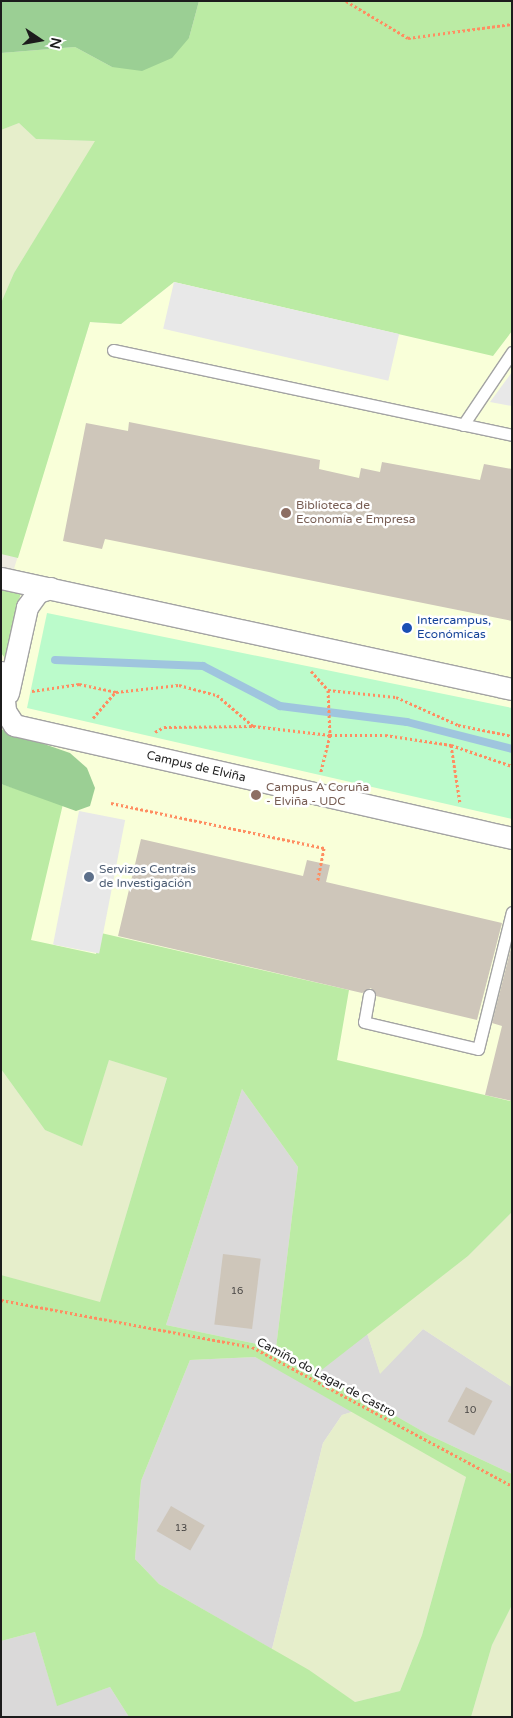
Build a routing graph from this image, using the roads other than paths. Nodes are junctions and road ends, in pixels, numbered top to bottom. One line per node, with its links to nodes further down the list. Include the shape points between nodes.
1 (113, 350): 5 (lane)
2 (512, 352): 3 (lane)
3 (499, 370): 4 (lane); 5 (lane)
4 (512, 373)
5 (463, 425): 6 (lane)
6 (512, 434)
7 (1, 578): 8 (street)
8 (50, 588): 9 (street, Campus de Elviña, via 38,592 27,607); 10 (street)
9 (5, 681): 11 (street, Campus de Elviña, via 5,711 14,725)
10 (512, 689)
11 (512, 838)
12 (512, 912): 13 (lane, via 478,1049 364,1022)
13 (369, 995)

